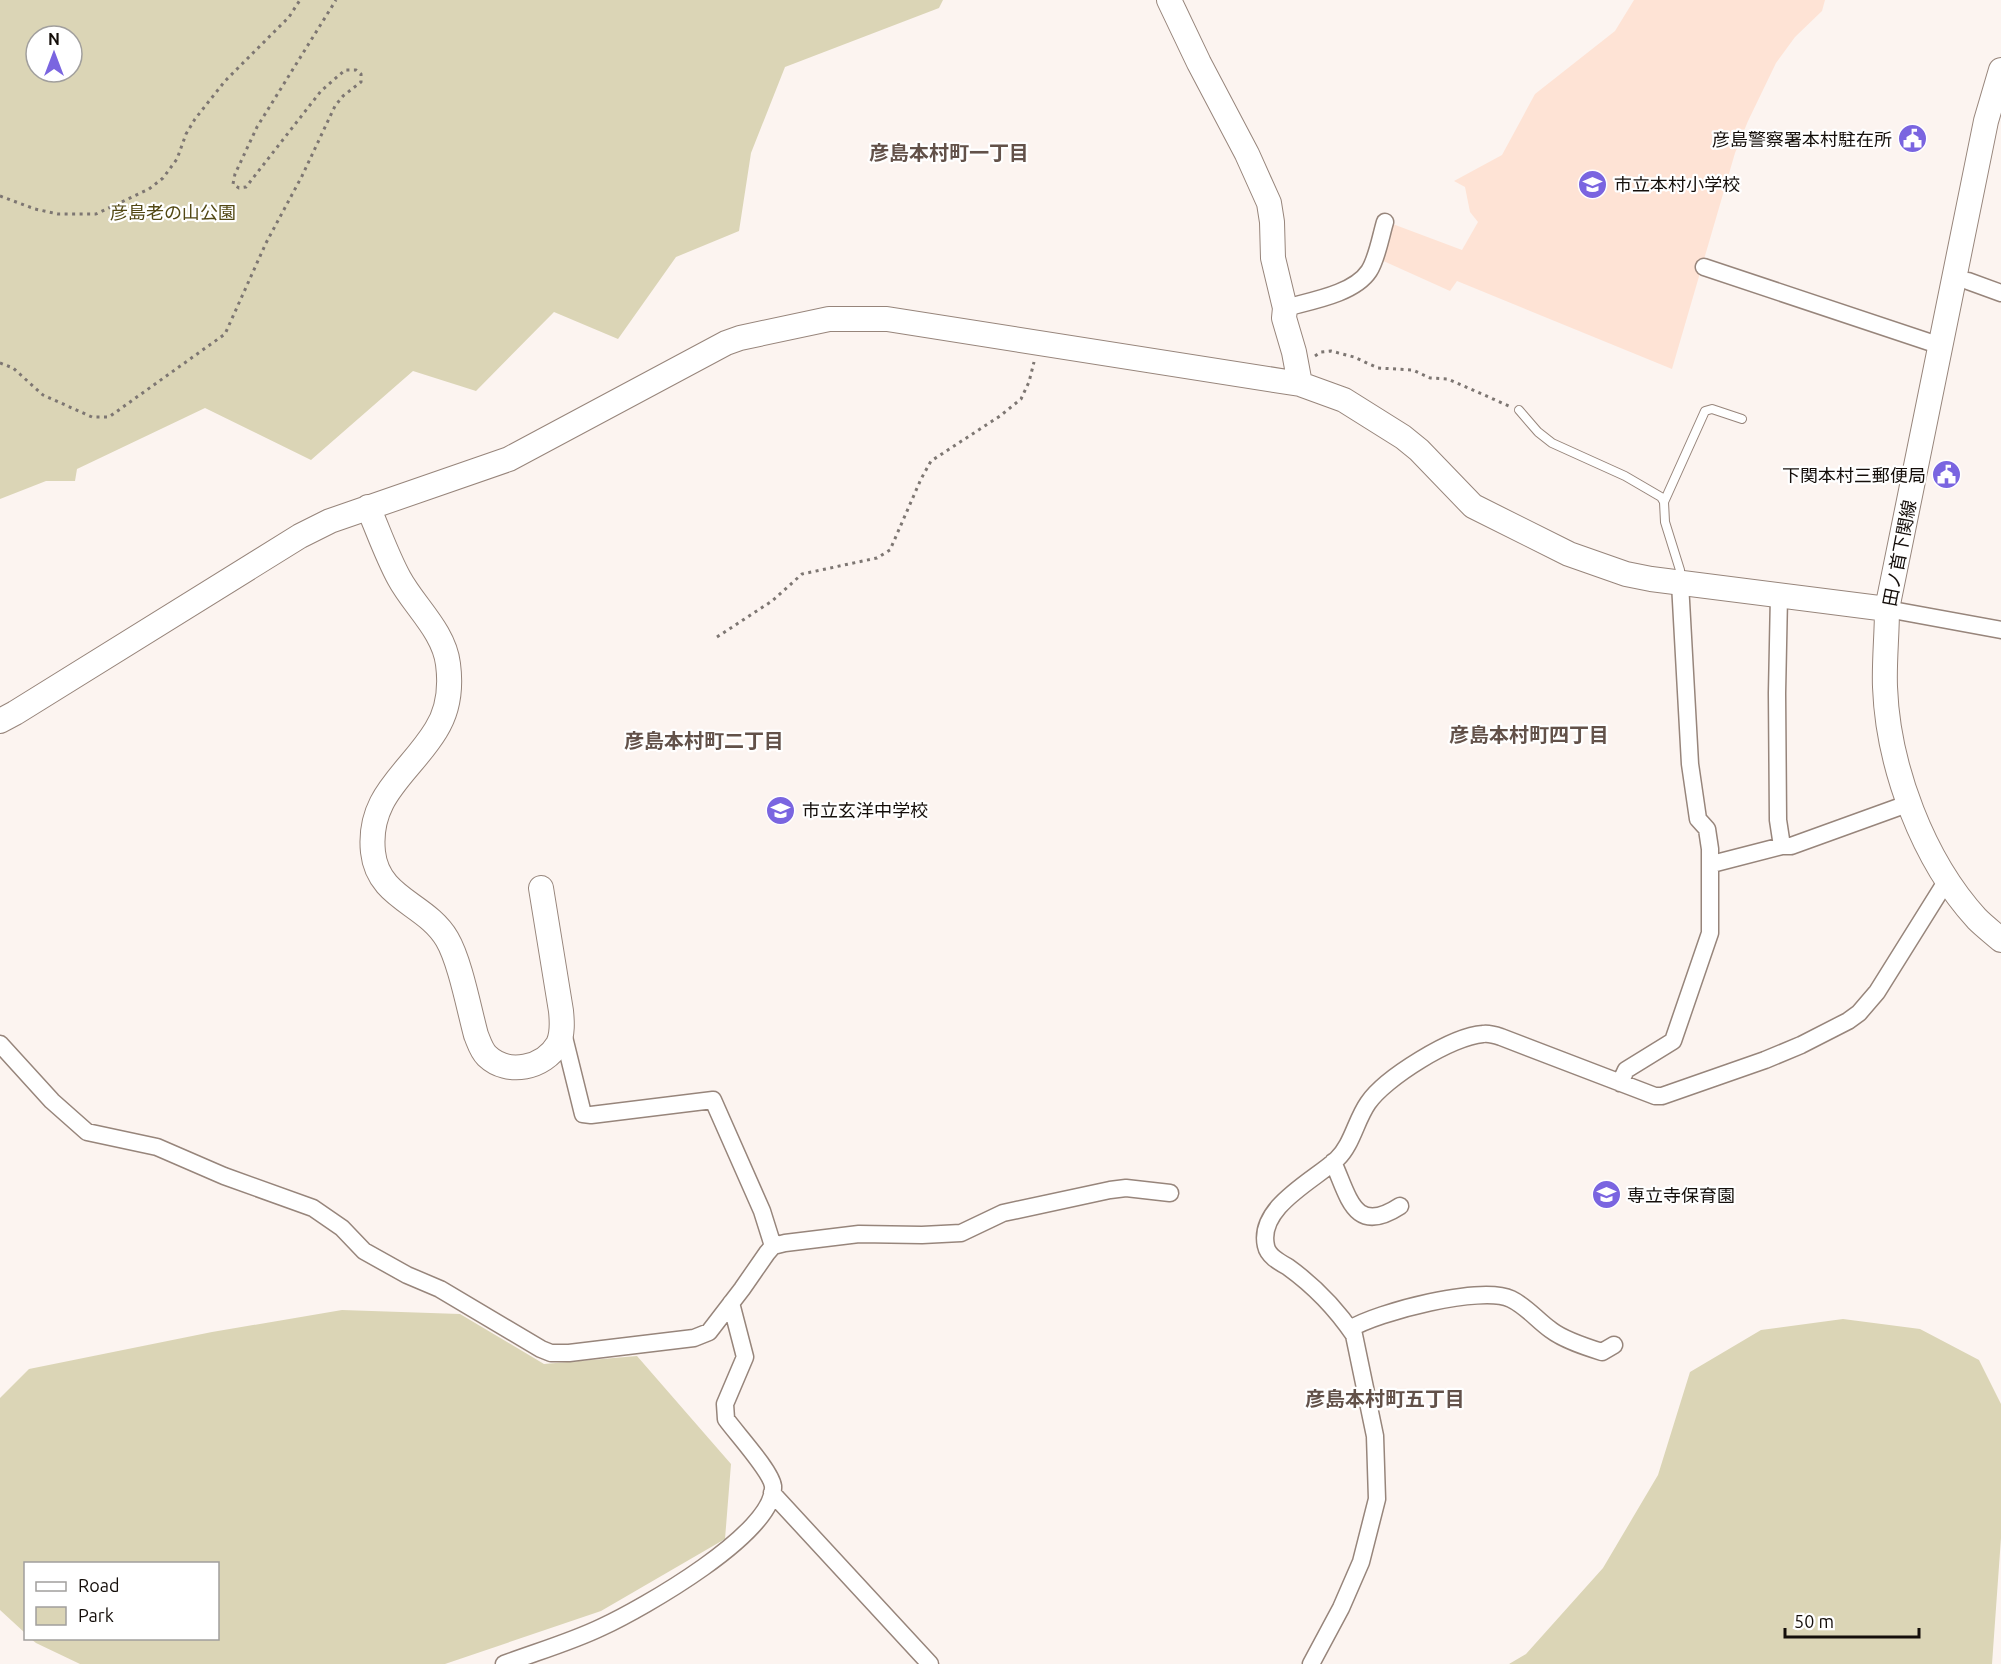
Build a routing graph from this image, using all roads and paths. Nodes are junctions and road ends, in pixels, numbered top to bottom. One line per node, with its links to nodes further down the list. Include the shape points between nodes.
1 (300, 0): 5 (path, via 289,17 225,81 186,134 177,159 149,189 96,214 58,214)
2 (336, 0): 13 (path, via 257,127 233,184 246,187 321,90 345,70 356,70 361,74 361,82 335,106 225,334 109,417 92,417 43,395 13,368)
3 (1169, 0): 10 (street, via 1269,203 1273,258)
4 (2001, 70): 12 (street, 田ノ首下関線, via 1986,121)
5 (0, 196)
6 (1385, 222): 10 (street, via 1370,270 1361,279 1346,289)
7 (1704, 267): 12 (street)
8 (1968, 281): 9 (street)
9 (2001, 293)
10 (1285, 308): 15 (street)
11 (1037, 342): 15 (street); 19 (street, via 860,318 829,319 740,338 510,459); 24 (path, via 1029,382 1021,399 931,461 890,550 877,558 802,574 772,601)
12 (1941, 346): 22 (street, 田ノ首下関線)
13 (0, 363)
14 (1314, 363): 16 (path, via 1314,357 1321,352 1331,351 1378,368 1413,370 1430,378 1448,380)
15 (1300, 384): 20 (street, via 1344,400 1403,437 1473,506 1569,554 1626,574)
16 (1519, 410): 18 (lane, via 1552,443 1625,476)
17 (1742, 419): 18 (lane, via 1712,409 1705,411)
18 (1664, 502): 20 (lane)
19 (368, 507): 25 (street, via 330,520 282,546); 32 (street, via 399,578 441,642 449,681 444,713 436,731 377,808 372,849 375,866 389,888 439,927 447,938 476,1035 487,1056 505,1065 530,1067 550,1053 559,1042)
20 (1680, 583): 21 (street); 28 (street, via 1690,764 1698,819 1707,829)
21 (1779, 596): 22 (street); 27 (street, via 1778,820)
22 (1887, 609): 23 (street); 26 (street, 田ノ首下関線, via 1888,719)
23 (2001, 630)
24 (717, 637)
25 (0, 721)
26 (1910, 803): 27 (street); 29 (street, 田ノ首下関線)
27 (1782, 846): 28 (street)
28 (1712, 864): 34 (street, via 1710,933 1673,1041 1626,1070)
29 (1947, 880): 31 (street, 田ノ首下関線, via 1977,919); 34 (street, via 1877,992 1848,1021 1765,1060 1662,1096)
30 (541, 888): 32 (street)
31 (2001, 940)
32 (562, 1028): 38 (street, via 583,1114 713,1100 762,1211)
33 (0, 1044): 39 (street, via 52,1101 87,1132 157,1147 313,1208 342,1228 364,1251 461,1300 551,1353 694,1338 709,1332)
34 (1620, 1083): 35 (street, via 1501,1037 1475,1035 1451,1043 1408,1068 1373,1097 1344,1151)
35 (1333, 1162): 37 (street, via 1356,1211 1364,1217 1381,1216); 40 (street, via 1272,1214 1266,1245 1269,1254 1315,1289)
36 (1170, 1193): 38 (street, via 1110,1190 1003,1213 961,1233 859,1234)
37 (1400, 1206)
38 (773, 1246): 39 (street)
39 (731, 1303): 42 (street, via 745,1357 725,1404 726,1419 768,1473)
40 (1350, 1329): 41 (street, via 1360,1322 1425,1304 1496,1294 1519,1304 1556,1333 1602,1352); 45 (street, via 1357,1342 1375,1436 1377,1499 1361,1562)
41 (1614, 1345)
42 (772, 1493): 43 (street, via 766,1511 753,1525 696,1573 601,1628); 44 (street)
43 (504, 1664)
44 (930, 1664)
45 (1311, 1664)

